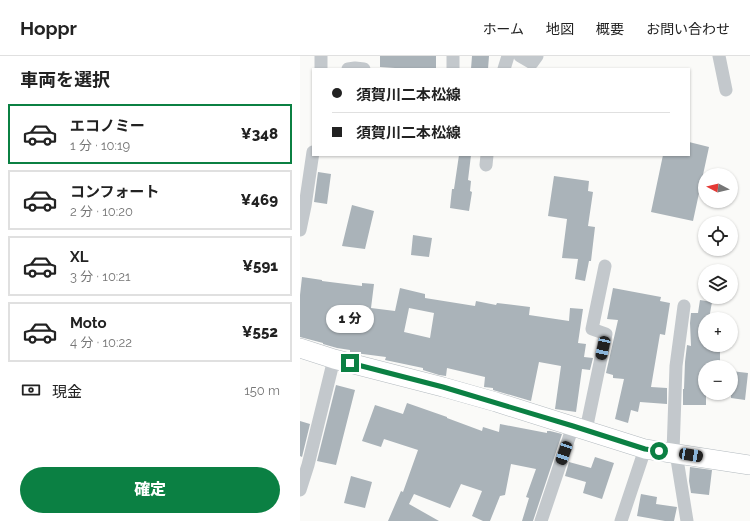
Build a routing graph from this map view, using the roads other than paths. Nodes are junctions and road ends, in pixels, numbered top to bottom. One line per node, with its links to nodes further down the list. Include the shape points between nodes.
1 (321, 56): 7 (street)
2 (453, 56): 8 (street)
3 (508, 56): 9 (street)
4 (520, 56): 5 (street, via 532,63)
5 (536, 56)
6 (719, 56): 10 (street)
7 (321, 68)
8 (452, 68)
9 (504, 68)
10 (726, 90)
11 (312, 156): 12 (street)
12 (300, 230)
13 (605, 266): 17 (street, via 592,329 606,334)
14 (684, 306): 19 (street, via 676,366)
15 (300, 348): 16 (main road)
16 (334, 359): 17 (main road, via 443,387); 21 (street)
17 (579, 428): 18 (main road); 22 (street)
18 (645, 449): 19 (main road); 23 (street)
19 (675, 453): 20 (main road); 24 (street)
20 (750, 464)
21 (300, 490)
22 (541, 521)
23 (621, 521)
24 (686, 521)

